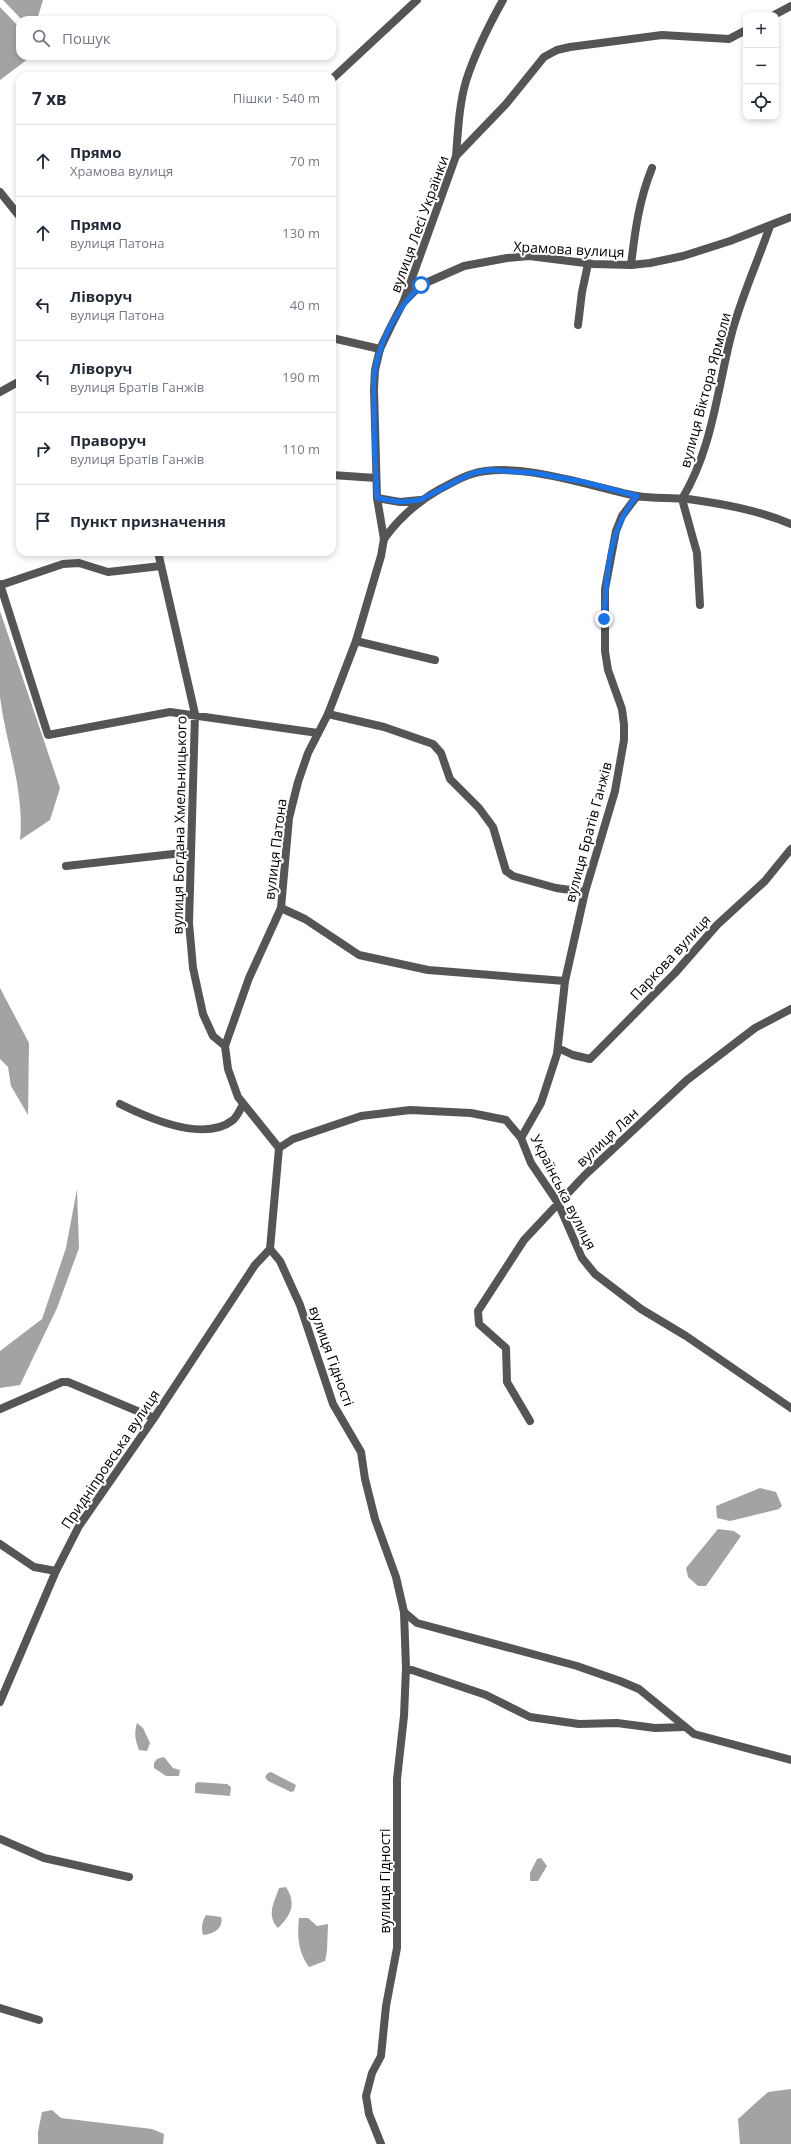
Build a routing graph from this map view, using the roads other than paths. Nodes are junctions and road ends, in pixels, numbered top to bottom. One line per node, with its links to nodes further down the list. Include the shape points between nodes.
1 (417, 0): 6 (street)
2 (503, 0): 7 (street, via 492,19 466,80 458,120)
3 (791, 6): 4 (street)
4 (779, 12)
5 (743, 32): 7 (street, вулиця Лесі Українки, via 729,39 662,35 557,50 544,57 506,104)
6 (336, 75)
7 (456, 156): 15 (street, вулиця Лесі Українки)
8 (652, 168): 14 (street, via 637,214)
9 (0, 192): 10 (street)
10 (16, 212)
11 (791, 217): 12 (street, Храмова вулиця)
12 (770, 226): 14 (street, Храмова вулиця, via 683,256); 25 (street, вулиця Віктора Ярмоли, via 731,334 708,439 698,470)
13 (588, 264): 14 (street, Храмова вулиця); 15 (street, Храмова вулиця, via 529,256 478,263 431,279); 16 (street)
14 (631, 265)
15 (403, 303): 18 (street, Храмова вулиця)
16 (578, 325)
17 (336, 339): 18 (street)
18 (380, 350): 22 (street, вулиця Патона, via 374,388)
19 (16, 383): 20 (street)
20 (0, 392)
21 (336, 475): 22 (street)
22 (376, 478): 24 (street, вулиця Патона)
23 (637, 496): 25 (street); 26 (street, via 584,482 490,470 473,473); 41 (street, вулиця Братів Ганжів, via 622,516 616,531 605,589 605,651 608,670 622,709 624,740 616,791)
24 (377, 498): 26 (street, via 400,502); 28 (street, вулиця Патона)
25 (682, 499): 27 (street, via 764,512); 32 (street, via 697,553)
26 (420, 500): 28 (street, вулиця Патона)
27 (791, 524)
28 (384, 539): 33 (street, вулиця Патона, via 374,583)
29 (159, 556): 30 (street, вулиця Богдана Хмельницького)
30 (161, 566): 31 (street, via 108,572 80,563 63,564); 35 (street, вулиця Богдана Хмельницького)
31 (0, 585): 35 (street, via 48,735 170,712)
32 (700, 605)
33 (356, 641): 34 (street); 36 (street, вулиця Патона)
34 (435, 660)
35 (195, 714): 37 (street); 39 (street, вулиця Богдана Хмельницького)
36 (328, 714): 37 (street, вулиця Патона); 41 (street, via 384,727 433,744 441,753 450,779 479,808 493,827 506,871 513,876 556,888)
37 (318, 733): 42 (street, вулиця Патона, via 298,782 289,818)
38 (791, 849): 46 (street, Паркова вулиця, via 766,881 717,926 675,973 590,1059 573,1056)
39 (191, 852): 40 (street); 45 (street, вулиця Богдана Хмельницького, via 189,923 193,968 203,1014 213,1036)
40 (66, 866)
41 (584, 892): 43 (street, вулиця Братів Ганжів)
42 (281, 908): 43 (street, via 305,920 359,955 428,970); 45 (street, вулиця Патона, via 249,978)
43 (565, 981): 46 (street, вулиця Братів Ганжів)
44 (791, 1009): 51 (street, вулиця Лан, via 755,1028 686,1080)
45 (225, 1046): 48 (street, via 232,1083)
46 (558, 1048): 49 (street, вулиця Братів Ганжів, via 542,1103)
47 (120, 1104): 48 (street, via 163,1124 191,1128 214,1128 233,1120)
48 (244, 1105): 50 (street)
49 (521, 1138): 50 (street, Українська вулиця, via 506,1120 471,1113 410,1110 361,1116 293,1139); 51 (street, Українська вулиця, via 531,1163)
50 (279, 1148): 52 (street)
51 (558, 1203): 53 (street, Українська вулиця, via 582,1258 595,1274 641,1310 686,1336); 56 (street, вулиця Лан, via 524,1240 478,1311 479,1324 506,1348 506,1382)
52 (270, 1249): 55 (street, Придніпровська вулиця, via 255,1265); 59 (street, вулиця Гідності, via 280,1261 300,1305 333,1404 361,1452 375,1519 396,1577)
53 (791, 1408)
54 (0, 1409): 55 (street, via 62,1382 68,1382)
55 (154, 1418): 58 (street, Придніпровська вулиця, via 79,1526)
56 (530, 1421)
57 (0, 1544): 58 (street, via 34,1567)
58 (56, 1571): 61 (street, Придніпровська вулиця)
59 (404, 1612): 60 (street, вулиця Гідності); 62 (street, via 417,1623 577,1666 620,1681 639,1689)
60 (406, 1668): 62 (street, via 486,1695 530,1717 579,1724 617,1723 655,1728); 68 (street, вулиця Гідності, via 397,1779 397,1948 386,2006 381,2056 372,2073 366,2096 369,2114)
61 (0, 1702)
62 (685, 1727): 63 (street, via 694,1734)
63 (791, 1760)
64 (0, 1839): 65 (street, via 44,1858)
65 (129, 1877)
66 (0, 2008): 67 (street)
67 (39, 2020)
68 (381, 2144)

